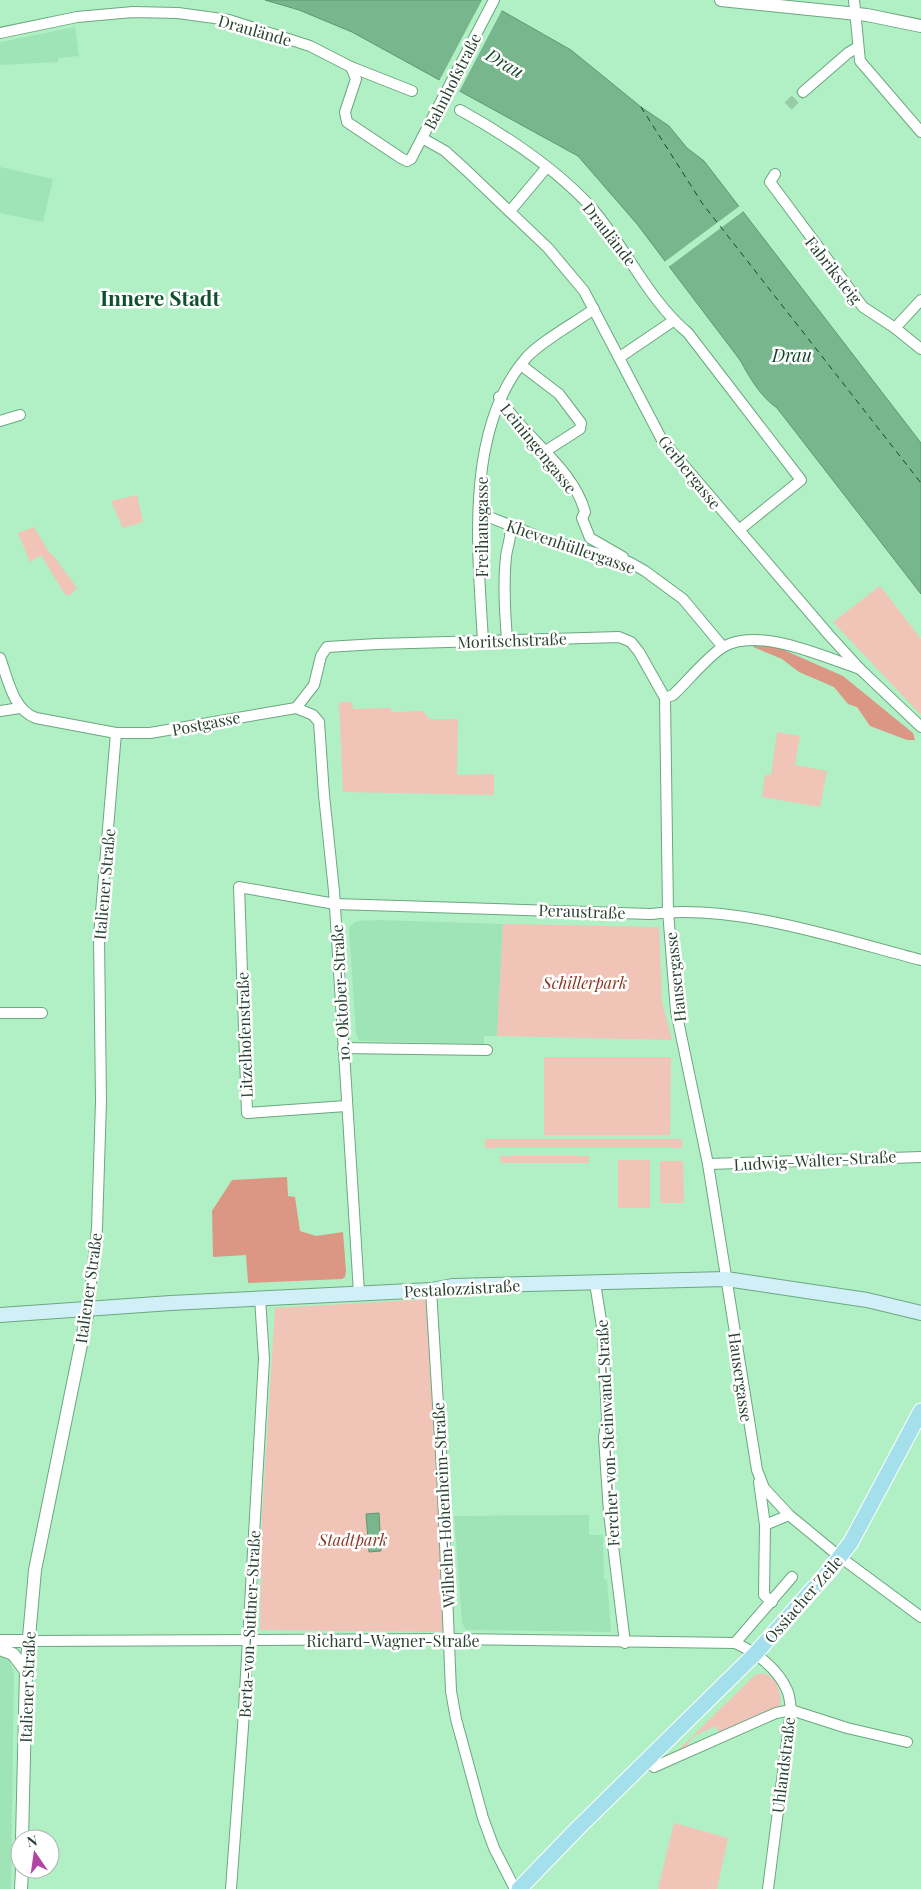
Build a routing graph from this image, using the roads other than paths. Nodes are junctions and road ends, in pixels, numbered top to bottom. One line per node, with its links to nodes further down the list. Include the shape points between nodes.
1 (494, 0): 13 (street, Bahnhofstraße)
2 (721, 0): 4 (street)
3 (854, 0): 4 (street)
4 (855, 13): 5 (street); 7 (street)
5 (921, 26)
6 (0, 33): 8 (street, Draulände, via 77,17 140,12 178,14 229,20 310,46)
7 (858, 47): 10 (street); 12 (street, via 860,61)
8 (351, 67): 9 (street, Draulände); 13 (street, Bahnhofstraße, via 356,79 345,112 347,122 407,161)
9 (412, 91)
10 (803, 92)
11 (460, 110): 14 (street, Draulände, via 493,128)
12 (921, 132)
13 (422, 138): 16 (street, Gerbergasse, via 445,152)
14 (547, 166): 16 (street); 19 (street, Draulände, via 591,207)
15 (775, 174): 20 (street, Fabriksteig, via 770,182 847,287 863,307)
16 (511, 210): 18 (street, Gerbergasse, via 584,291)
17 (921, 300): 20 (street)
18 (594, 310): 22 (street, Gerbergasse); 23 (street, Freihausgasse, via 533,350)
19 (673, 320): 22 (street); 30 (street, Draulände, via 688,333 801,480)
20 (895, 328): 21 (street, Fabriksteig)
21 (921, 349)
22 (620, 357): 30 (street, Gerbergasse, via 662,440)
23 (521, 365): 24 (street, Freihausgasse); 27 (street, via 559,394 581,422 580,429)
24 (499, 398): 27 (street, Leiningengasse); 28 (street, Freihausgasse, via 479,483)
25 (20, 415): 26 (street)
26 (0, 421)
27 (544, 452): 31 (street, Leiningengasse, via 569,480 583,503 585,512 582,518 590,538)
28 (479, 512): 29 (street, Khevenhüllergasse); 33 (street, Freihausgasse)
29 (510, 526): 31 (street, Khevenhüllergasse, via 547,540); 32 (street, Freihausgasse, via 512,534 506,555 505,581)
30 (739, 530): 36 (street, Gerbergasse)
31 (629, 562): 34 (street, Khevenhüllergasse, via 683,599)
32 (507, 640): 33 (street, Moritschstraße); 37 (street, Moritschstraße, via 619,637 631,642 639,652)
33 (483, 641): 39 (street, Moritschstraße, via 338,645 327,648 321,656 314,686)
34 (723, 647): 36 (street, via 741,641 766,639); 37 (street, via 673,695)
35 (0, 658): 38 (street)
36 (860, 669): 41 (street, Gerbergasse)
37 (665, 698): 45 (street, Hausergasse)
38 (20, 708): 40 (street); 42 (street, Postgasse, via 36,718)
39 (296, 708): 42 (street, Postgasse, via 150,733); 44 (street, 10. Oktober-Straße, via 313,715 320,727)
40 (0, 711)
41 (921, 727)
42 (116, 733): 59 (street, Italiener Straße, via 99,936 102,1101 97,1228)
43 (239, 887): 44 (street, Peraustraße); 51 (street, Litzelhofenstraße, via 247,1113)
44 (335, 904): 45 (street, Peraustraße, via 651,914); 49 (street, 10. Oktober-Straße)
45 (668, 911): 46 (street, Peraustraße, via 733,916 796,928); 53 (street, Hausergasse, via 676,1010)
46 (921, 960)
47 (0, 1013): 48 (street)
48 (42, 1013)
49 (343, 1048): 50 (street); 51 (street, 10. Oktober-Straße)
50 (487, 1050)
51 (346, 1106): 57 (street, 10. Oktober-Straße)
52 (921, 1157): 53 (street, Ludwig-Walter-Straße)
53 (708, 1164): 54 (street, Hausergasse)
54 (726, 1279): 55 (main road, Pestalozzistraße); 60 (main road, Pestalozzistraße, via 866,1300); 63 (street, Hausergasse)
55 (595, 1283): 56 (main road, Pestalozzistraße, via 453,1286); 74 (street, Fercher-von-Steinwand-Straße, via 602,1333 609,1513)
56 (431, 1290): 57 (main road, Pestalozzistraße); 71 (street, Wilhelm-Hohenheim-Straße)
57 (358, 1293): 58 (main road, Pestalozzistraße)
58 (260, 1298): 59 (main road, Pestalozzistraße); 70 (street, Berta-von-Suttner-Straße, via 264,1359)
59 (88, 1310): 61 (main road, Pestalozzistraße); 73 (street, Italiener Straße, via 35,1570)
60 (921, 1313)
61 (0, 1315)
62 (921, 1410): 66 (main road, Ossiacher Zeile, via 882,1486)
63 (757, 1470): 64 (street, Hausergasse, via 764,1488); 65 (street, Hausergasse)
64 (789, 1515): 65 (street); 66 (street, Hausergasse)
65 (765, 1525): 68 (street, Hausergasse, via 764,1595)
66 (840, 1557): 69 (street, Hausergasse); 77 (main road, Ossiacher Zeile)
67 (792, 1577): 68 (street)
68 (772, 1602): 75 (street)
69 (921, 1617)
70 (248, 1640): 71 (street, Richard-Wagner-Straße); 73 (street, Richard-Wagner-Straße); 83 (street, Berta-von-Suttner-Straße)
71 (450, 1640): 74 (street, Richard-Wagner-Straße); 84 (street, Wilhelm-Hohenheim-Straße, via 451,1691 460,1736 491,1840)
72 (0, 1641): 73 (street)
73 (28, 1641): 78 (street, Italiener Straße)
74 (626, 1643): 75 (street, Richard-Wagner-Straße)
75 (735, 1643): 77 (street, Richard-Wagner-Straße)
76 (0, 1649): 78 (street, via 13,1654)
77 (756, 1654): 79 (street, Uhlandstraße, via 772,1668 788,1691); 81 (main road, Ossiacher Zeile)
78 (26, 1671): 82 (street, Italiener Straße)
79 (791, 1710): 80 (street); 81 (street, via 776,1713 654,1767); 86 (street, Uhlandstraße)
80 (907, 1742)
81 (647, 1760): 85 (main road, Ossiacher Zeile)
82 (22, 1829)
83 (231, 1889)
84 (515, 1889)
85 (519, 1889)
86 (768, 1889)

